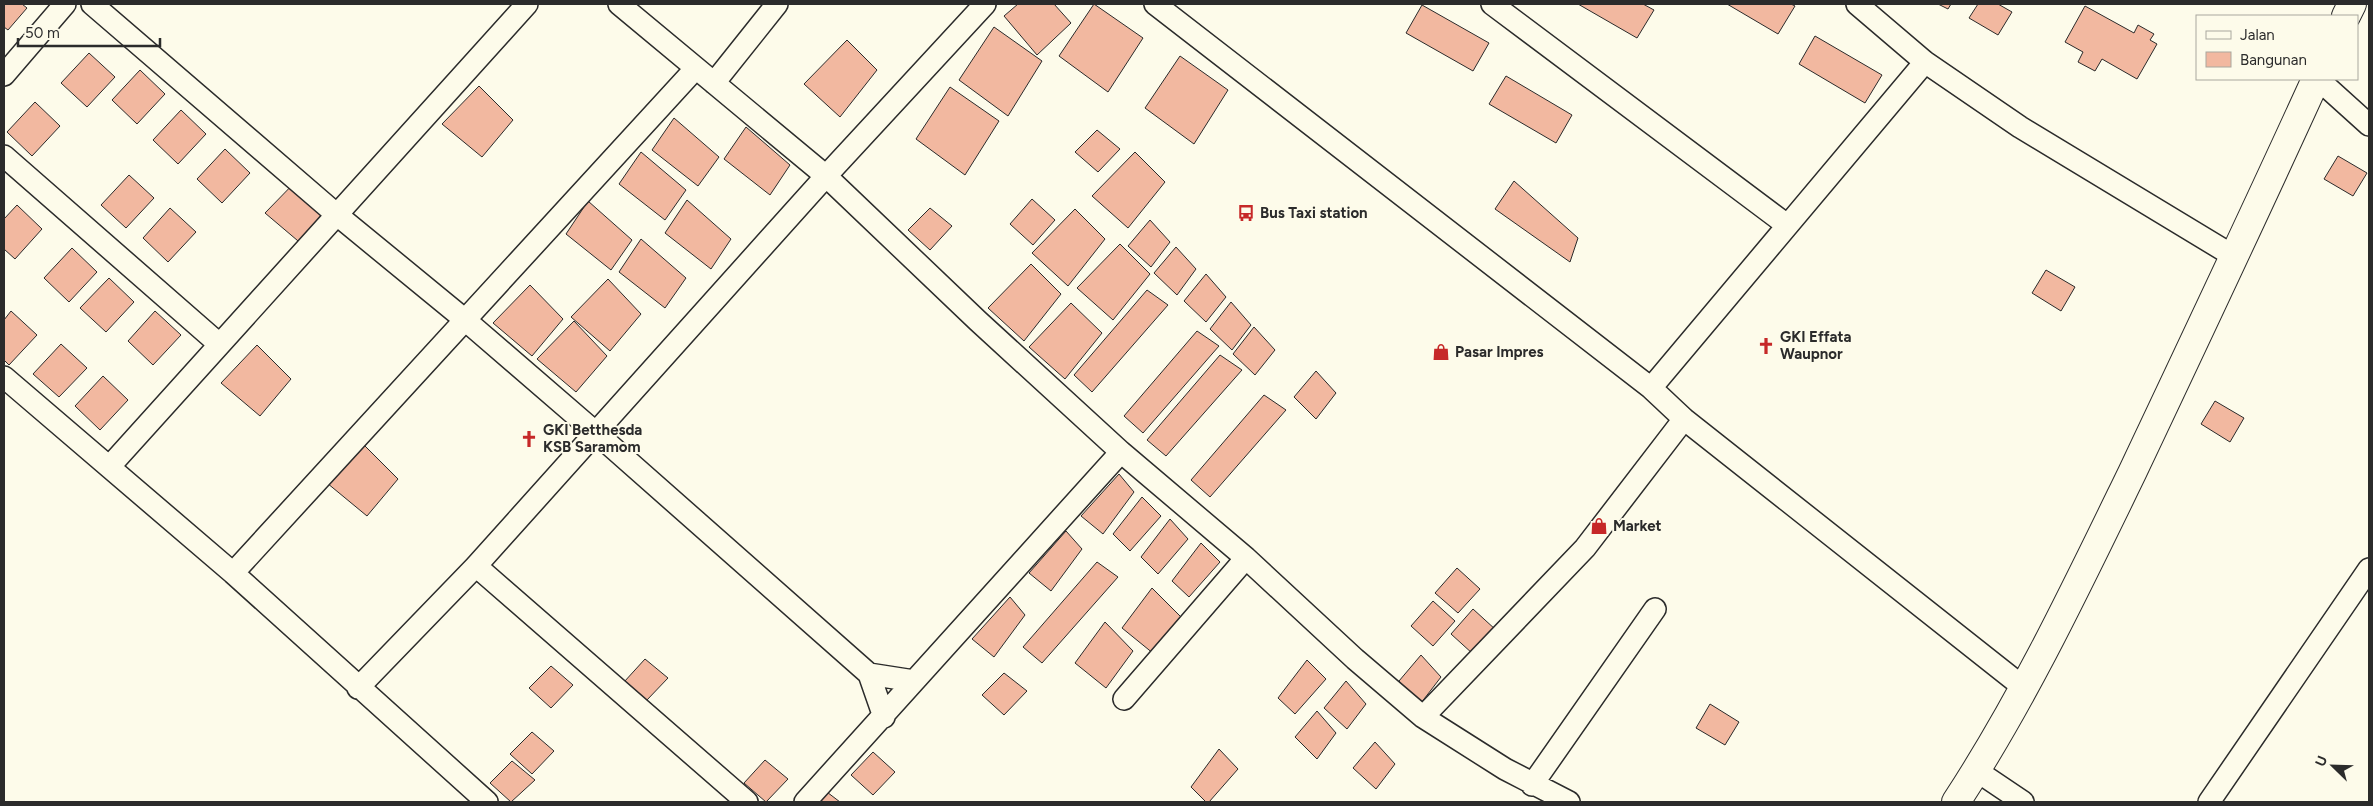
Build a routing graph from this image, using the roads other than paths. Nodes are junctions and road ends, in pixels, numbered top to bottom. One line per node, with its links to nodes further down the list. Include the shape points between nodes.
1 (65, 4): 12 (street)
2 (92, 4): 19 (street)
3 (526, 4): 19 (street)
4 (619, 4): 11 (street)
5 (776, 4): 15 (street)
6 (985, 4): 18 (street)
7 (1155, 4): 25 (street)
8 (1492, 4): 20 (street)
9 (1865, 6): 10 (street)
10 (1925, 62): 20 (street); 21 (street, via 2020,127)
11 (696, 68): 15 (street); 22 (street)
12 (4, 75)
13 (2317, 80): 21 (main road)
14 (2318, 80): 16 (street)
15 (714, 83): 18 (street)
16 (2369, 125)
17 (4, 156): 23 (street)
18 (826, 176): 27 (street); 28 (street)
19 (336, 214): 22 (street); 23 (street)
20 (1787, 225): 25 (street)
21 (2235, 256): 38 (main road, via 2076,588)
22 (464, 319): 27 (street); 33 (street)
23 (219, 344): 29 (street)
24 (4, 377): 29 (street)
25 (1650, 388): 26 (street)
26 (1684, 419): 38 (street); 42 (street, via 1585,548)
27 (596, 432): 31 (street); 36 (street)
28 (1121, 452): 30 (street); 37 (street)
29 (110, 466): 33 (street)
30 (1246, 558): 40 (street); 42 (street)
31 (476, 566): 39 (street); 46 (street)
32 (2369, 569): 34 (street)
33 (233, 573): 39 (street)
34 (2362, 594): 51 (street)
35 (1655, 609): 44 (street)
36 (869, 674): 37 (street); 41 (street)
37 (914, 681): 41 (street)
38 (2023, 687): 43 (main road)
39 (358, 688): 45 (street)
40 (1124, 699)
41 (884, 717): 47 (street)
42 (1423, 718): 44 (street)
43 (1977, 771): 49 (main road); 50 (street)
44 (1532, 784): 48 (street)
45 (487, 802)
46 (747, 802)
47 (805, 802)
48 (1569, 802)
49 (1956, 802)
50 (2023, 802)
51 (2209, 802)

